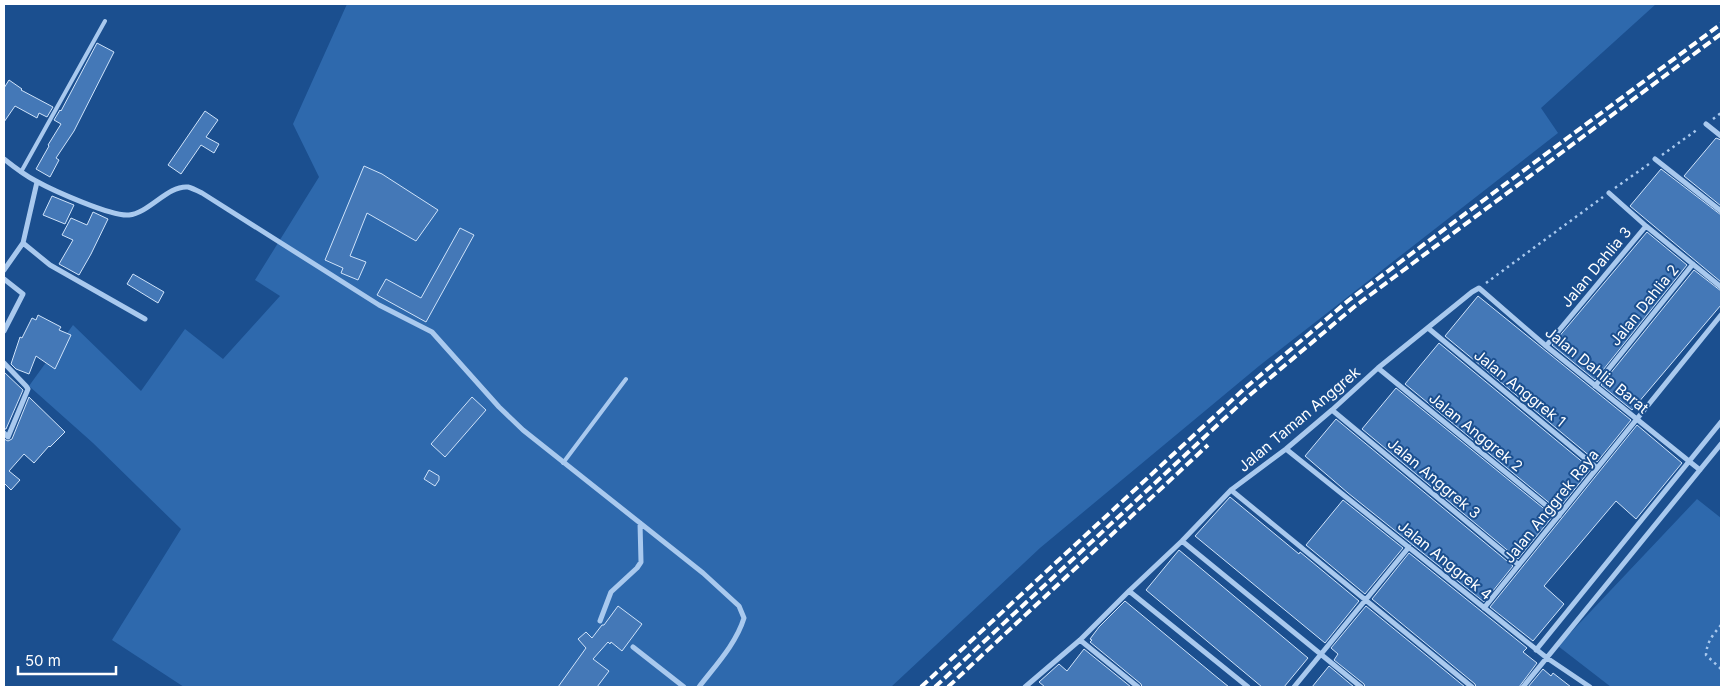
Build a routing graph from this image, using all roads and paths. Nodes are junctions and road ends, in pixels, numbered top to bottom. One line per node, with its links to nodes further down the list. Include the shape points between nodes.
1 (105, 21): 7 (lane)
2 (1721, 113): 3 (path)
3 (1706, 124): 4 (street); 5 (path)
4 (1721, 136)
5 (1655, 159): 9 (path); 10 (street)
6 (5, 163): 7 (street)
7 (21, 172): 8 (street)
8 (36, 182): 12 (street); 34 (street, via 124,216 143,210 179,188 188,187 202,193 379,305 432,332 505,413)
9 (1609, 193): 11 (street); 17 (path)
10 (1721, 211)
11 (1646, 226): 13 (street); 22 (street, Jalan Dahlia 3)
12 (23, 244): 14 (street); 19 (street, via 50,265)
13 (1694, 264): 16 (street); 26 (street, Jalan Dahlia 2)
14 (4, 270)
15 (4, 279): 21 (street, via 23,294)
16 (1721, 287)
17 (1479, 288): 20 (street, Jalan Taman Anggrek); 22 (street, Jalan Dahlia Barat)
18 (1721, 315): 28 (street, Jalan Anggrek Raya)
19 (145, 319)
20 (1428, 328): 24 (street, Jalan Taman Anggrek); 35 (street, Jalan Anggrek 1)
21 (4, 331)
22 (1546, 346): 26 (street, Jalan Dahlia Barat)
23 (4, 363): 30 (street, via 28,389 8,437)
24 (1378, 368): 27 (street, Jalan Taman Anggrek); 38 (street, Jalan Anggrek 2)
25 (626, 379): 34 (lane)
26 (1595, 386): 28 (street, Jalan Dahlia Barat)
27 (1332, 410): 32 (street, Jalan Taman Anggrek); 42 (street, Jalan Anggrek 3)
28 (1637, 420): 33 (street, Jalan Dahlia Barat); 35 (street, Jalan Anggrek Raya)
29 (1721, 422): 33 (street)
30 (4, 433)
31 (1721, 444): 36 (street)
32 (1286, 449): 37 (street, Jalan Taman Anggrek); 41 (street, Jalan Anggrek 4)
33 (1689, 462): 36 (street, Jalan Dahlia Barat); 50 (street)
34 (563, 463): 39 (street)
35 (1597, 468): 38 (street, Jalan Anggrek Raya)
36 (1700, 470): 52 (street)
37 (1231, 490): 40 (street, Jalan Taman Anggrek); 44 (street)
38 (1559, 516): 42 (street, Jalan Anggrek Raya)
39 (640, 523): 46 (street, via 641,562 611,592); 56 (street, via 732,599 744,618 727,651)
40 (1182, 541): 43 (street, Jalan Taman Anggrek); 51 (street)
41 (1409, 547): 44 (street); 45 (street, Jalan Anggrek 4)
42 (1519, 565): 45 (street, Jalan Anggrek Raya)
43 (1129, 591): 48 (street, Jalan Taman Anggrek); 58 (street)
44 (1365, 601): 51 (street); 61 (street)
45 (1484, 608): 50 (street, Jalan Anggrek 4)
46 (600, 621)
47 (1721, 625): 53 (path, via 1706,646 1706,655)
48 (1080, 640): 54 (street, Jalan Taman Anggrek); 57 (street)
49 (633, 647): 55 (street)
50 (1536, 650): 52 (street, Jalan Anggrek 4)
51 (1321, 655): 59 (street); 60 (street)
52 (1547, 658): 62 (street); 63 (street, Jalan Anggrek 4)
53 (1721, 669)
54 (1028, 686)
55 (684, 687)
56 (698, 687)
57 (1138, 687)
58 (1248, 687)
59 (1294, 687)
60 (1360, 687)
61 (1472, 687)
62 (1523, 687)
63 (1590, 687)

